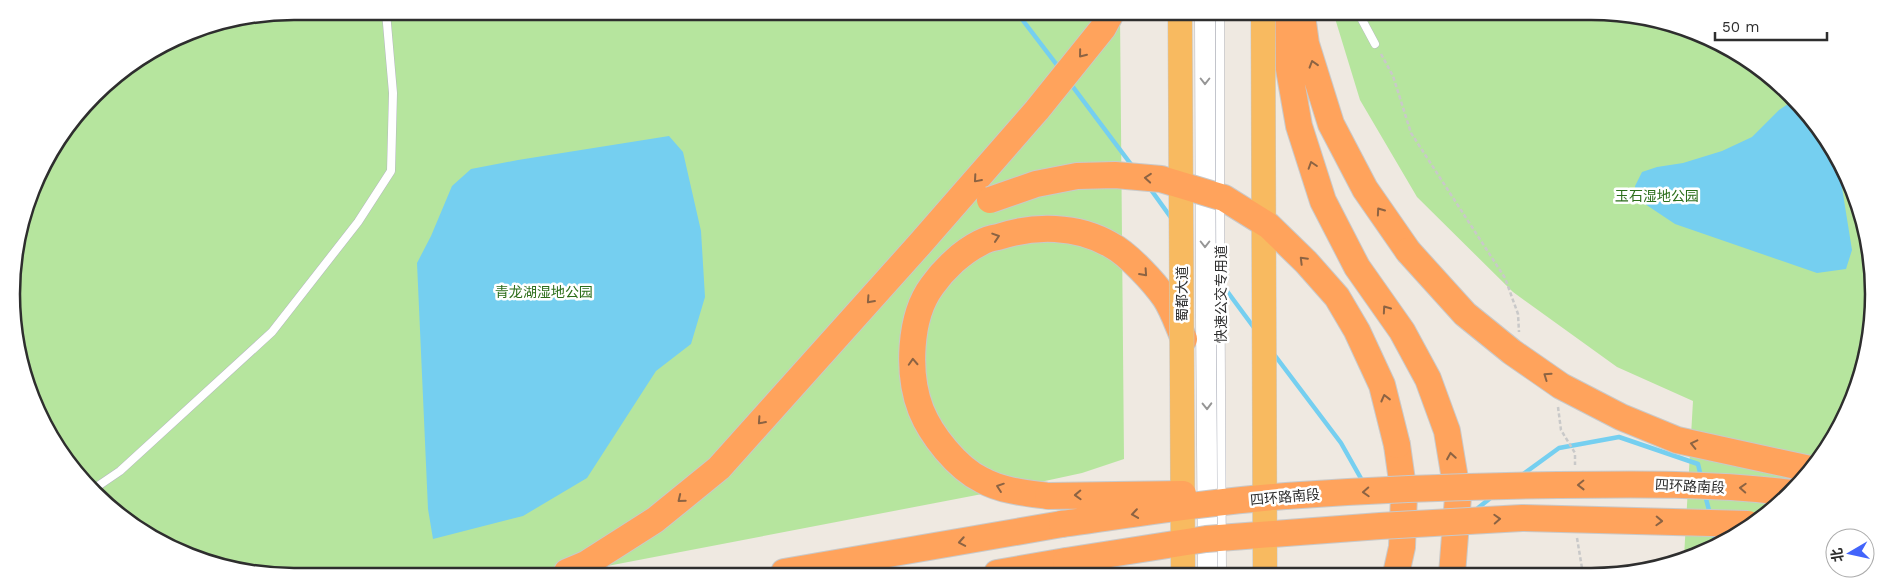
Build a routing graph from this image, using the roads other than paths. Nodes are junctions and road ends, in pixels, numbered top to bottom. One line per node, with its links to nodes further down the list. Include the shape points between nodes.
1 (387, 20): 16 (lane, via 393,93 391,172 358,222 272,332 120,471)
2 (1107, 20): 13 (highway, one-way to 13, via 1037,110)
3 (1180, 20): 25 (highway, 蜀都大道, bridge)
4 (1192, 20): 14 (highway)
5 (1205, 20): 27 (main road, one-way to 27)
6 (1220, 20): 28 (lane, 快速公交专用道, bridge)
7 (1251, 20): 29 (main road)
8 (1263, 20): 30 (highway, bridge)
9 (1288, 20): 32 (highway, one-way to 9, via 1458,498 1447,431 1428,379 1402,331 1357,267 1323,200 1299,126 1289,69)
10 (1303, 20): 15 (highway, one-way to 10, bridge, via 1677,440 1621,417 1561,386 1465,314 1408,251 1365,189 1331,124 1306,44)
11 (1362, 20): 12 (lane)
12 (1375, 44)
13 (919, 245): 21 (highway, one-way to 21, via 719,468 655,520); 31 (highway, one-way to 13, bridge, via 1402,547 1404,495 1397,445 1382,385 1337,297 1269,226 1224,198 1161,179 1077,176 1036,184 990,200)
14 (1189, 351): 18 (highway, one-way to 14, bridge, via 1141,493 1048,496 1007,490 981,480 959,463 938,440 921,409 914,380 912,346 918,316 931,287 952,264 980,242 1047,227 1083,233 1112,245 1139,268 1166,298); 26 (highway)
15 (1804, 467)
16 (98, 486)
17 (1781, 491): 18 (highway, 四环路南段, one-way to 18, bridge, via 1637,484 1491,486)
18 (1301, 495): 22 (highway, 四环路南段, one-way to 22, bridge, via 1062,524)
19 (1740, 524): 20 (highway, one-way to 19, bridge, via 1522,518)
20 (1380, 526): 23 (highway, bridge, via 1206,539); 24 (highway, bridge)
21 (576, 568)
22 (807, 568)
23 (1028, 568)
24 (1114, 568)
25 (1183, 568)
26 (1189, 568)
27 (1208, 568)
28 (1222, 568)
29 (1255, 568)
30 (1265, 568)
31 (1397, 568)
32 (1452, 568)

